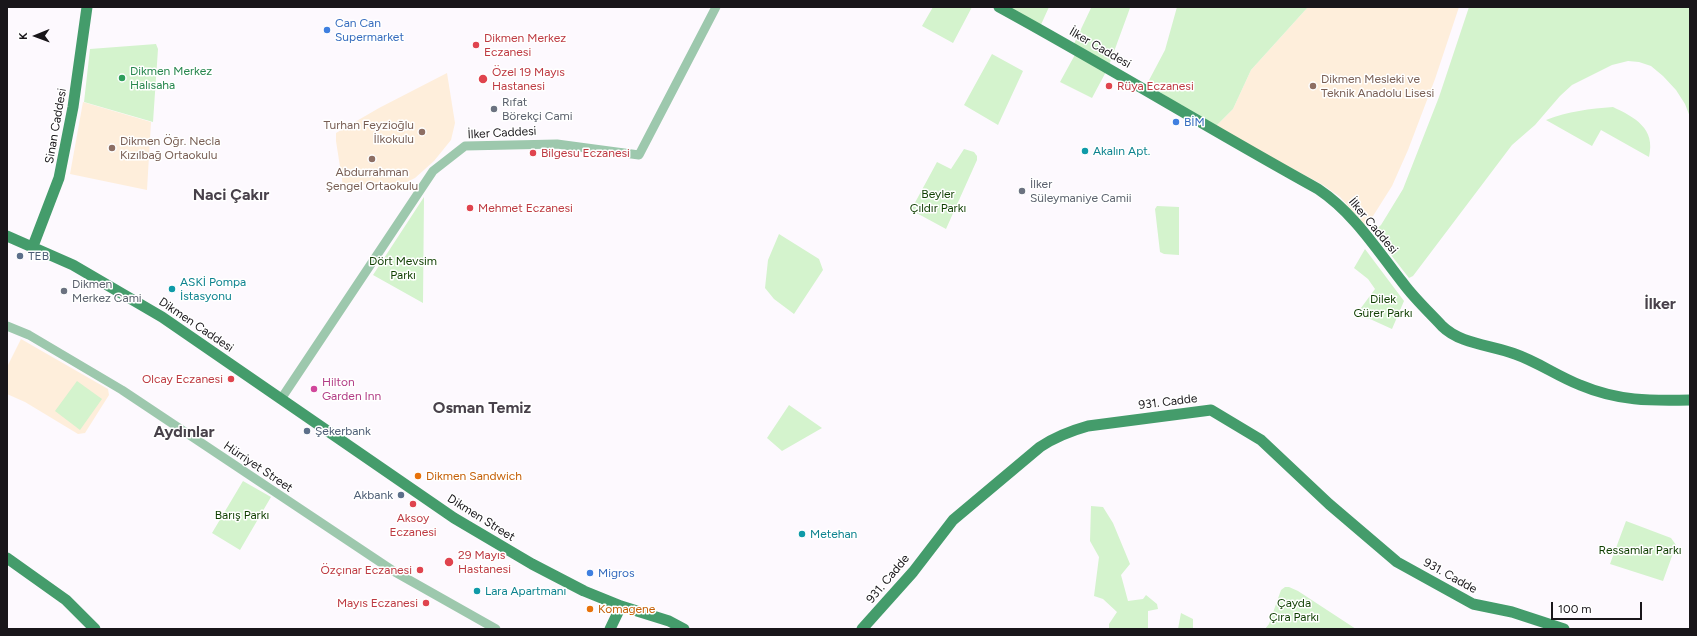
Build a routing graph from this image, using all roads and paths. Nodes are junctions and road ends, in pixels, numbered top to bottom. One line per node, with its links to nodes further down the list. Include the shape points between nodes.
1 (87, 7): 5 (main road, Sinan Caddesi, via 73,107 59,178)
2 (716, 7): 7 (street, İlker Caddesi, via 638,155 556,144 465,146 433,171)
3 (999, 7): 8 (main road, İlker Caddesi, via 1335,201 1404,285 1443,327 1454,334 1513,353 1600,392 1636,400)
4 (7, 236): 5 (main road, Dikmen Caddesi)
5 (33, 246): 7 (main road, Dikmen Caddesi, via 131,298)
6 (7, 326): 12 (street, Hürriyet Street, via 29,335 122,390 382,563)
7 (281, 399): 10 (main road, Dikmen Street, via 454,518 532,564 584,591)
8 (1690, 400)
9 (7, 558): 11 (main road, via 66,600)
10 (621, 606): 13 (main road); 14 (main road, Dikmen Street)
11 (95, 629)
12 (496, 629)
13 (610, 629)
14 (684, 629)
15 (862, 629): 16 (main road, 931. Cadde, via 913,572 953,520 1053,438 1088,426 1211,410 1261,440 1397,562 1473,604 1512,612)
16 (1564, 629)

